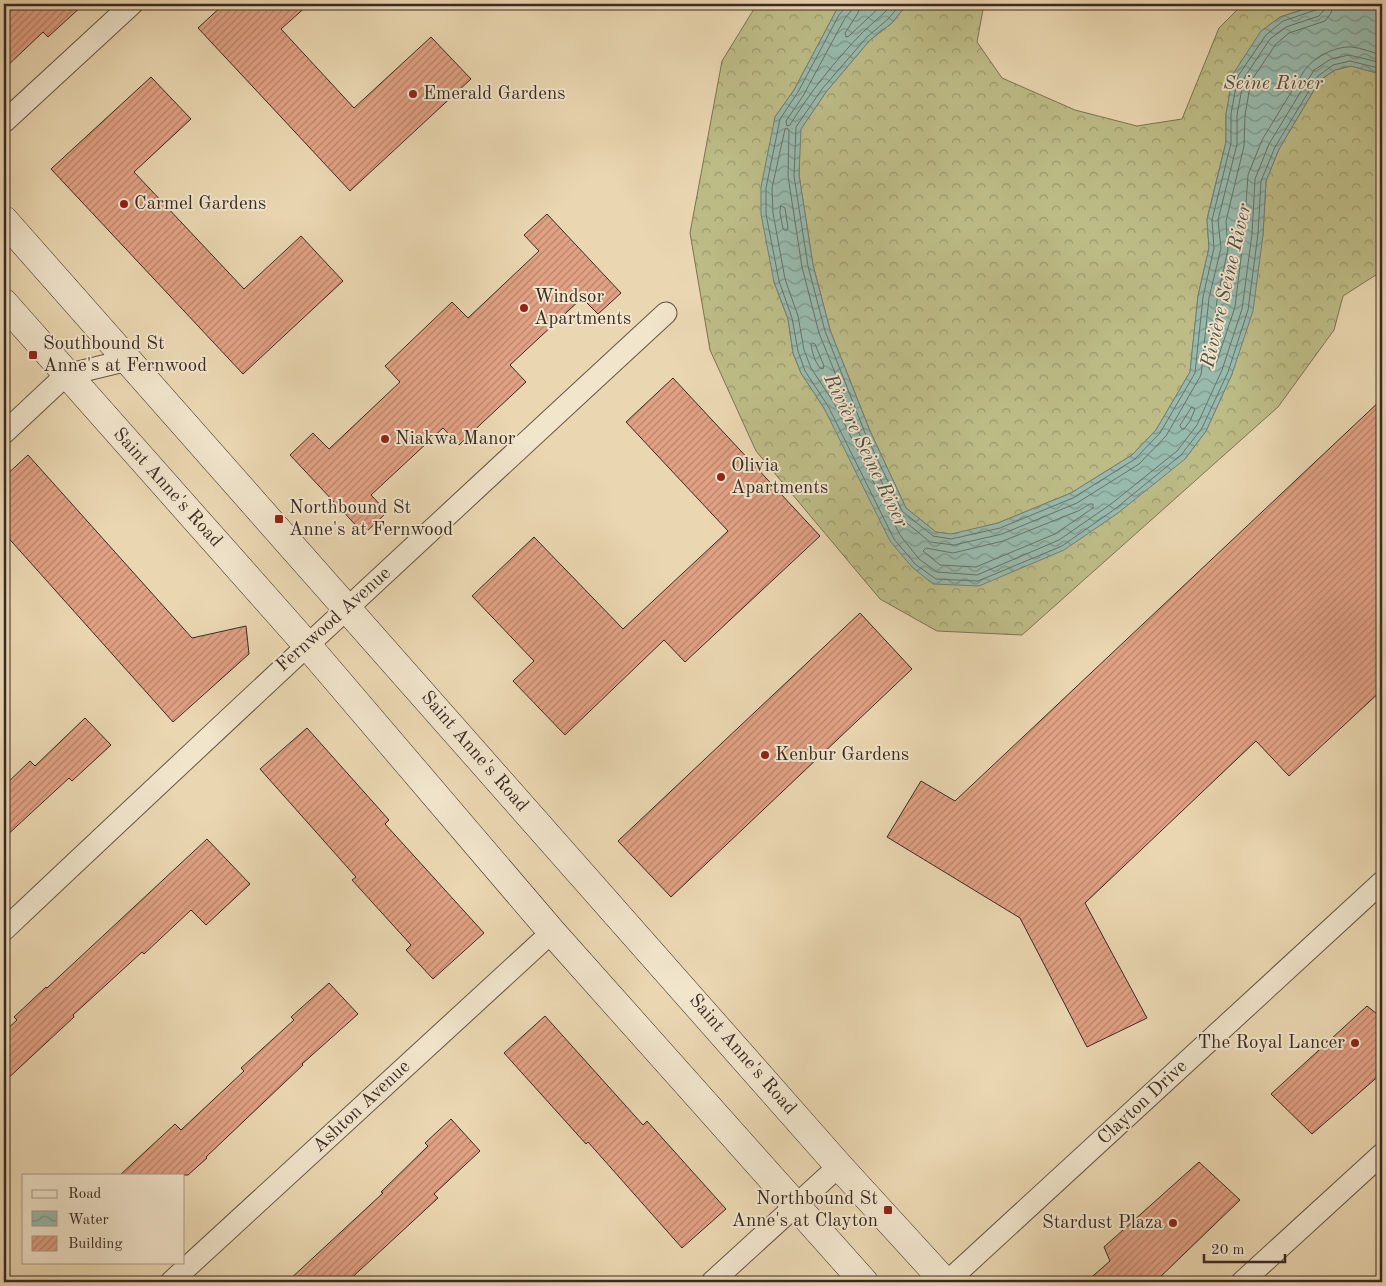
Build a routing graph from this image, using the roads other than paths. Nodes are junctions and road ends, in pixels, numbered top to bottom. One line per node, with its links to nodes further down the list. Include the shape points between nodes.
1 (132, 4): 2 (street)
2 (4, 122)
3 (4, 220): 6 (main road, Saint Anne's Road)
4 (4, 303): 7 (main road, Saint Anne's Road)
5 (666, 313): 9 (street, Fernwood Avenue)
6 (128, 360): 7 (street); 9 (main road, Saint Anne's Road)
7 (66, 375): 8 (street); 10 (main road, Saint Anne's Road)
8 (4, 433)
9 (348, 609): 10 (street, Fernwood Avenue); 15 (main road, Saint Anne's Road)
10 (307, 644): 12 (street, Fernwood Avenue); 13 (main road, Saint Anne's Road)
11 (1382, 882): 20 (street, Clayton Drive)
12 (4, 930)
13 (552, 932): 16 (main road, Saint Anne's Road); 17 (street, Ashton Avenue)
14 (1382, 1154): 21 (street)
15 (839, 1166): 16 (street); 20 (main road, Saint Anne's Road)
16 (795, 1204): 18 (street); 19 (main road, Saint Anne's Road)
17 (171, 1282)
18 (712, 1282)
19 (864, 1282)
20 (946, 1282)
21 (1242, 1282)

